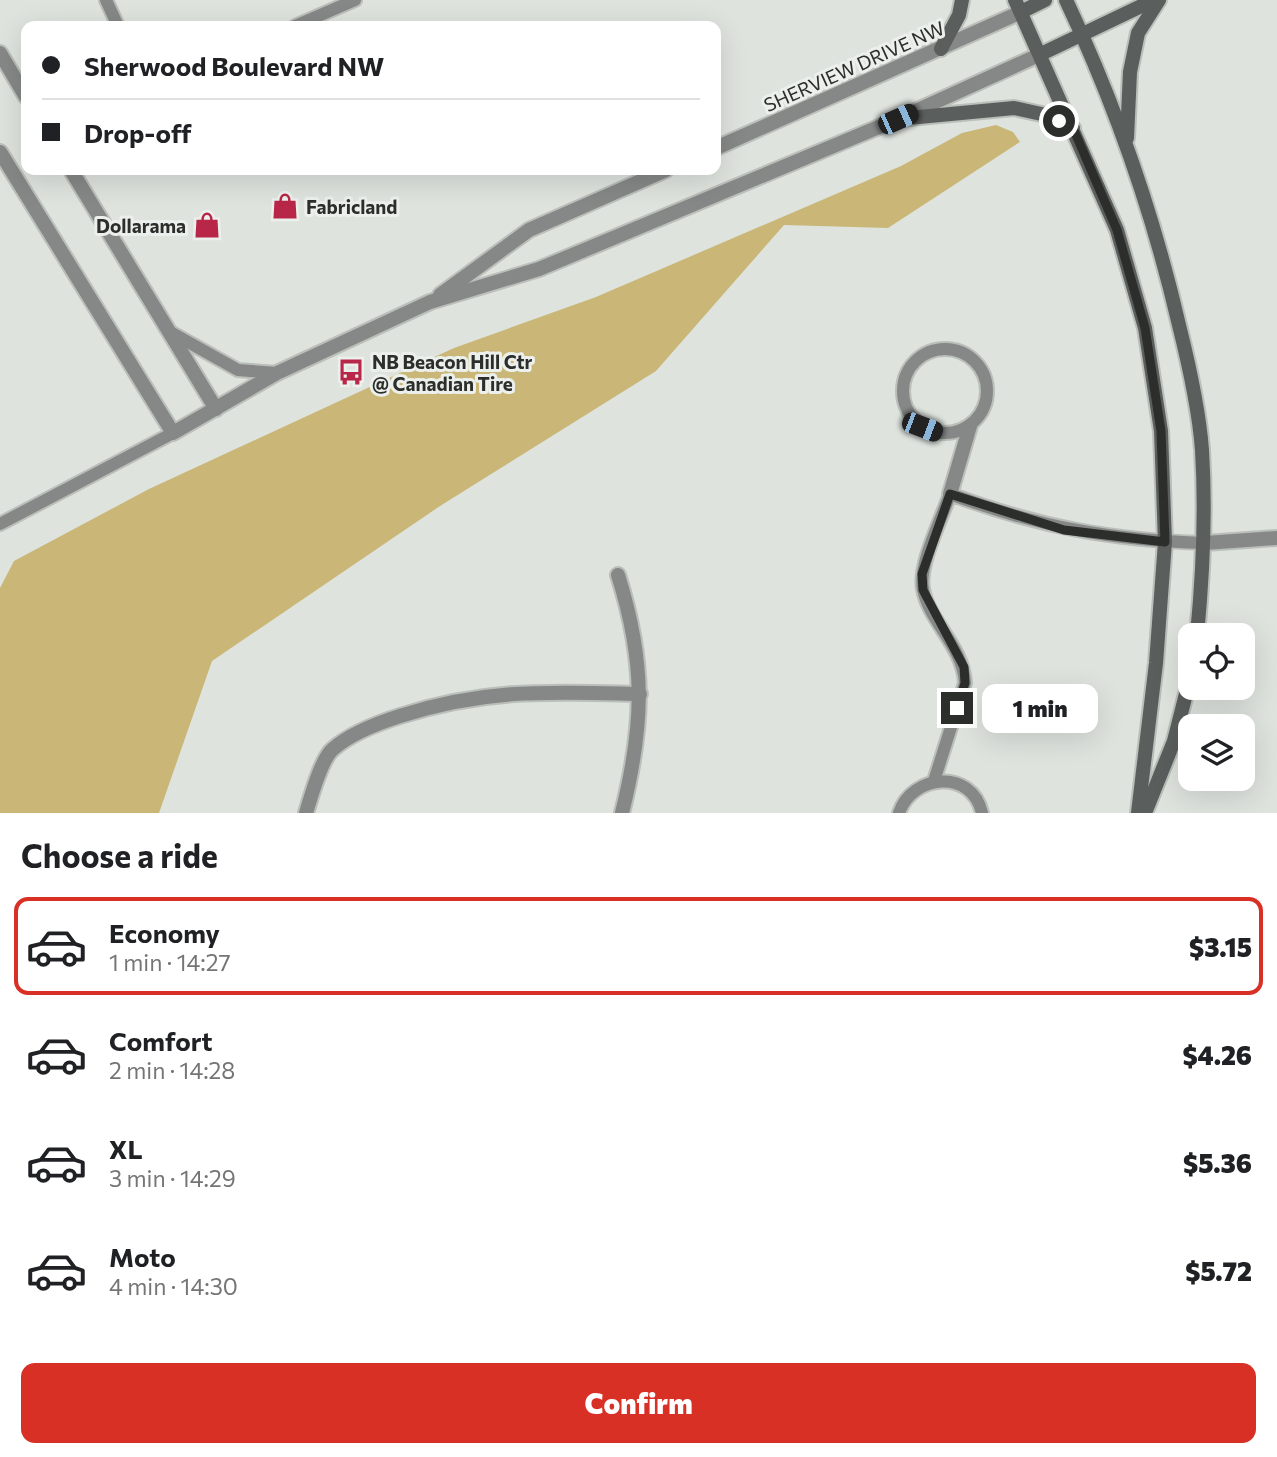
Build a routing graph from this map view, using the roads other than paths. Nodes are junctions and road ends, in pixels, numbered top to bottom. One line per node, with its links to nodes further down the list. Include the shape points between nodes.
1 (106, 0): 8 (lane)
2 (355, 0): 9 (lane)
3 (962, 0): 11 (street)
4 (1045, 0): 7 (street, SHERVIEW DRIVE NW)
5 (1066, 0): 10 (street)
6 (1157, 0): 10 (street); 18 (street, via 1138,33 1130,72)
7 (1018, 6): 11 (street, SHERVIEW DRIVE NW); 13 (street)
8 (116, 21)
9 (307, 21)
10 (1083, 35): 13 (street); 18 (street)
11 (941, 49): 17 (street, SHERVIEW DRIVE NW)
12 (0, 53): 14 (street)
13 (1041, 54): 15 (street); 16 (street)
14 (21, 89)
15 (898, 119): 16 (street, via 1014,108 1046,115); 22 (street, via 539,269)
16 (1073, 128): 31 (street, via 1117,230 1145,328 1161,431)
17 (721, 146)
18 (1127, 146): 32 (street, via 1167,271 1187,360 1202,447)
19 (0, 152): 27 (street)
20 (74, 175): 23 (street)
21 (655, 175): 22 (street, via 529,230)
22 (430, 302): 24 (street)
23 (172, 334): 24 (lane, via 238,370); 25 (street)
24 (277, 373): 25 (street)
25 (216, 410): 27 (street)
26 (970, 426): 26 (lane, via 987,398 980,366 952,349 920,356 903,384 910,416 938,433); 28 (street)
27 (173, 433): 29 (lane)
28 (950, 494): 31 (lane, via 1064,530); 37 (lane, via 922,574 923,590 964,667 965,683)
29 (0, 524)
30 (1277, 538): 32 (street)
31 (1165, 542): 32 (lane); 42 (street)
32 (1205, 543): 34 (street)
33 (618, 575): 35 (street, via 632,618)
34 (1198, 623)
35 (640, 694): 38 (street, via 509,692 443,702 389,720 331,750); 39 (street, via 637,753)
36 (1184, 700): 43 (street, via 1174,741)
37 (934, 780): 40 (lane, via 916,787); 41 (lane, via 954,782 970,792)
38 (306, 813)
39 (622, 813)
40 (899, 813)
41 (982, 813)
42 (1138, 813)
43 (1145, 813)

